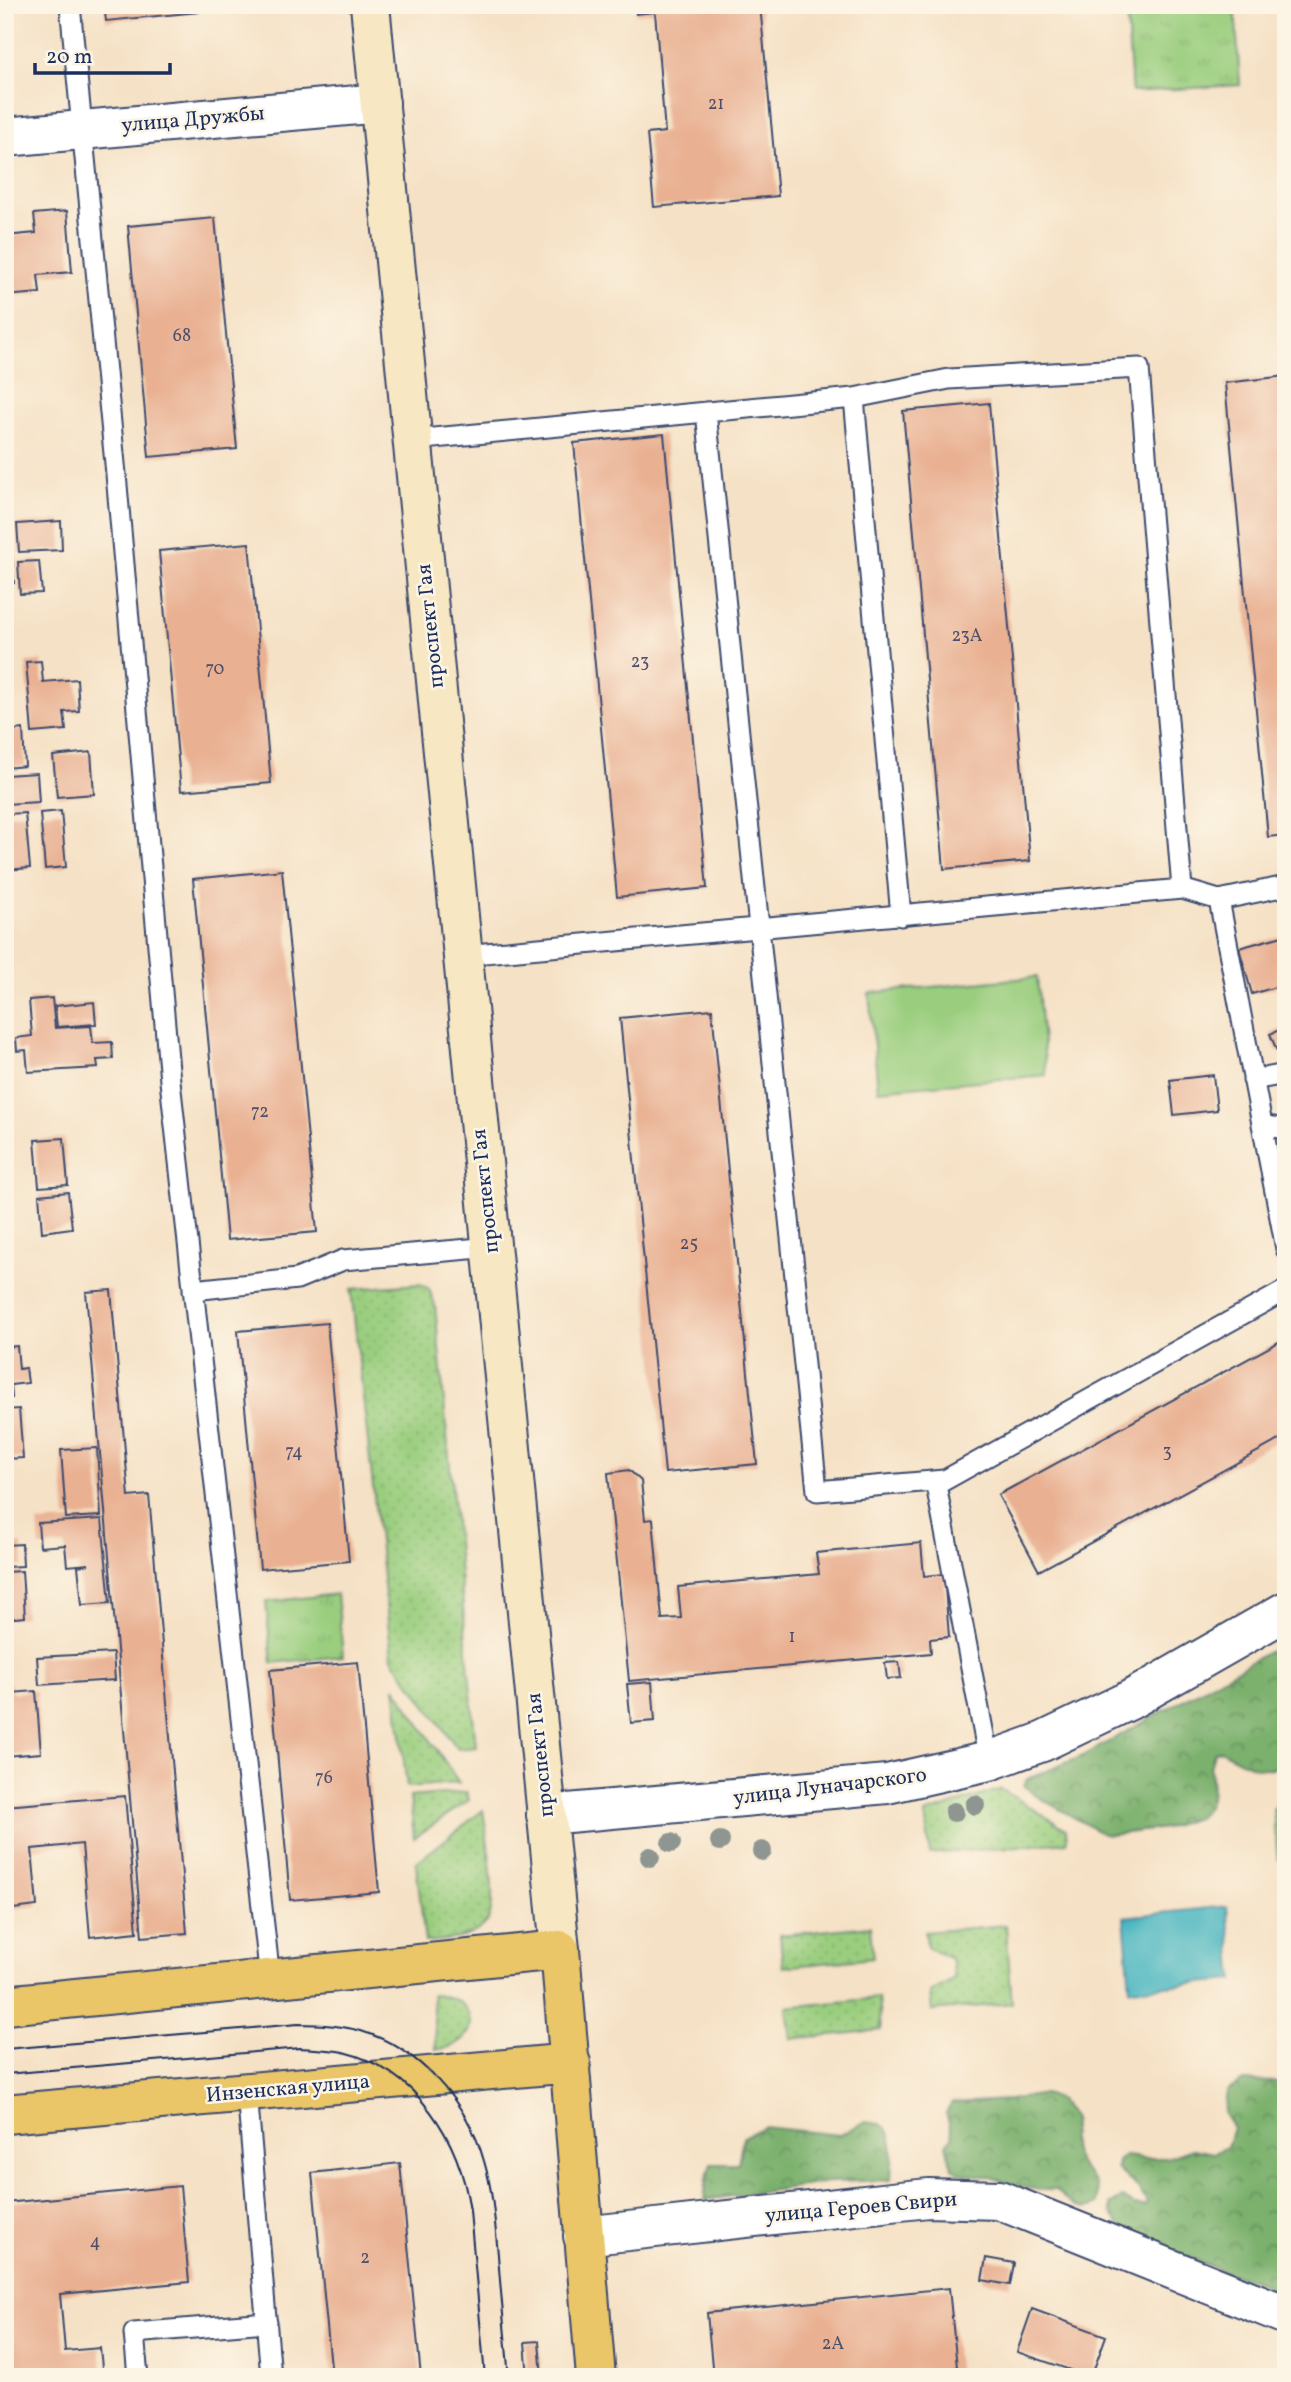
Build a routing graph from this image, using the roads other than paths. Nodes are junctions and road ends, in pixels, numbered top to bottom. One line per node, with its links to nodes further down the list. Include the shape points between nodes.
1 (70, 5): 4 (lane)
2 (370, 5): 3 (main road, проспект Гая)
3 (380, 103): 4 (street, улица Дружбы); 8 (main road, проспект Гая)
4 (82, 130): 5 (street, улица Дружбы); 21 (lane, via 170,1081)
5 (5, 137)
6 (854, 398): 7 (lane); 10 (lane, via 949,379 1139,368); 12 (lane)
7 (706, 412): 8 (lane); 13 (lane)
8 (413, 440): 14 (main road, проспект Гая)
9 (1286, 886): 11 (lane)
10 (1182, 888): 11 (lane); 12 (lane)
11 (1219, 900): 16 (lane)
12 (901, 916): 13 (lane)
13 (759, 929): 14 (lane); 23 (lane, via 817,1491)
14 (463, 955): 19 (main road, проспект Гая)
15 (1286, 1074): 16 (lane)
16 (1253, 1080): 17 (lane)
17 (1262, 1125): 18 (lane); 20 (lane)
18 (1286, 1129)
19 (492, 1247): 21 (lane, via 344,1260 297,1279); 26 (main road, проспект Гая)
20 (1286, 1249)
21 (194, 1290): 28 (lane)
22 (1286, 1290): 23 (lane)
23 (944, 1480): 25 (lane, via 936,1485)
24 (1286, 1611): 25 (street, улица Луначарского, via 1129,1700 1042,1742)
25 (989, 1761): 26 (street, улица Луначарского, via 887,1784)
26 (547, 1815): 27 (main road, проспект Гая)
27 (560, 1950): 28 (main road); 30 (main road, проспект Гая)
28 (270, 1979): 29 (main road)
29 (5, 2005)
30 (570, 2063): 31 (main road, Инзенская улица); 33 (main road, проспект Гая)
31 (247, 2092): 32 (main road, Инзенская улица); 35 (lane)
32 (5, 2114)
33 (583, 2236): 34 (street, улица Героев Свири, via 928,2198 999,2200); 38 (main road, проспект Гая)
34 (1286, 2315)
35 (267, 2322): 36 (lane, via 134,2333); 37 (lane)
36 (138, 2377)
37 (271, 2377)
38 (596, 2377)

